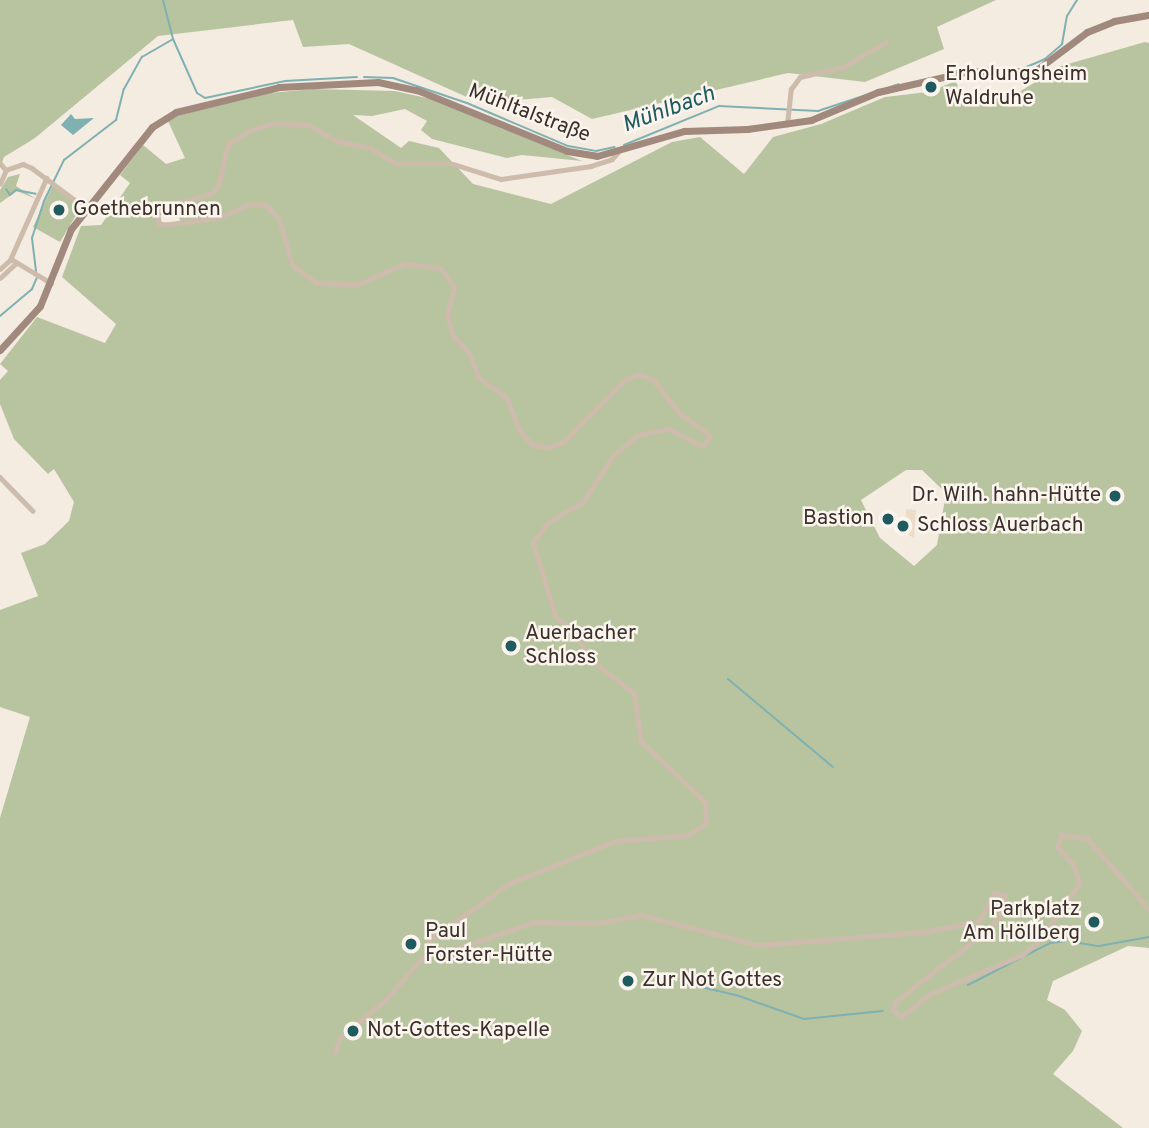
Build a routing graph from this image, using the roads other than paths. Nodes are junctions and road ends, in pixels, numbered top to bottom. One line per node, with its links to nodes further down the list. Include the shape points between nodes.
1 (1149, 15): 3 (main road, Mühltalstraße, via 1087,32 1035,71 965,72 878,92 836,112)
2 (886, 42): 3 (street, via 844,67 800,77 789,104)
3 (787, 125): 4 (main road, Mühltalstraße, via 684,131)
4 (618, 152): 9 (main road, Mühltalstraße, via 597,156 574,153 401,86 370,82 300,85 248,93 162,118); 19 (street, via 591,166 494,178 453,164 397,164 309,125 274,123 243,134 225,147 218,186 212,192 167,206 157,217 159,224 167,225 265,205 281,225 292,265 316,283 358,285 404,264 441,269 454,287 447,314 452,335 469,353 477,374 503,394 522,435 532,445 549,448 564,442 626,380 639,375 653,380 682,416 706,430 710,440 703,446 669,429 636,435 612,457 583,502 540,530 533,548 550,587 553,611 592,661 634,694 641,742 705,802 706,823 689,835 615,841 510,883 429,940)
5 (0, 163): 6 (street)
6 (6, 170): 7 (street, via 23,164); 8 (street)
7 (52, 181): 9 (street); 10 (street)
8 (0, 184)
9 (87, 209): 14 (main road, Mühltalstraße, via 68,234)
10 (11, 258): 11 (street); 12 (street)
11 (16, 263): 13 (street); 14 (street)
12 (0, 269)
13 (0, 278)
14 (52, 283): 15 (main road, Mühltalstraße, via 40,306)
15 (0, 349)
16 (0, 477): 17 (street)
17 (33, 510)
18 (1149, 909): 19 (street, via 1087,838 1061,835 1057,848 1074,866 1079,884 1041,939 1022,955 939,990 904,1016 894,1013 901,997 990,929 1006,907 1002,893 992,895 979,920 924,932 768,946 642,915 597,923 534,922 482,942 435,955)
19 (428, 952): 20 (street, via 385,1000 340,1038)
20 (334, 1053)

